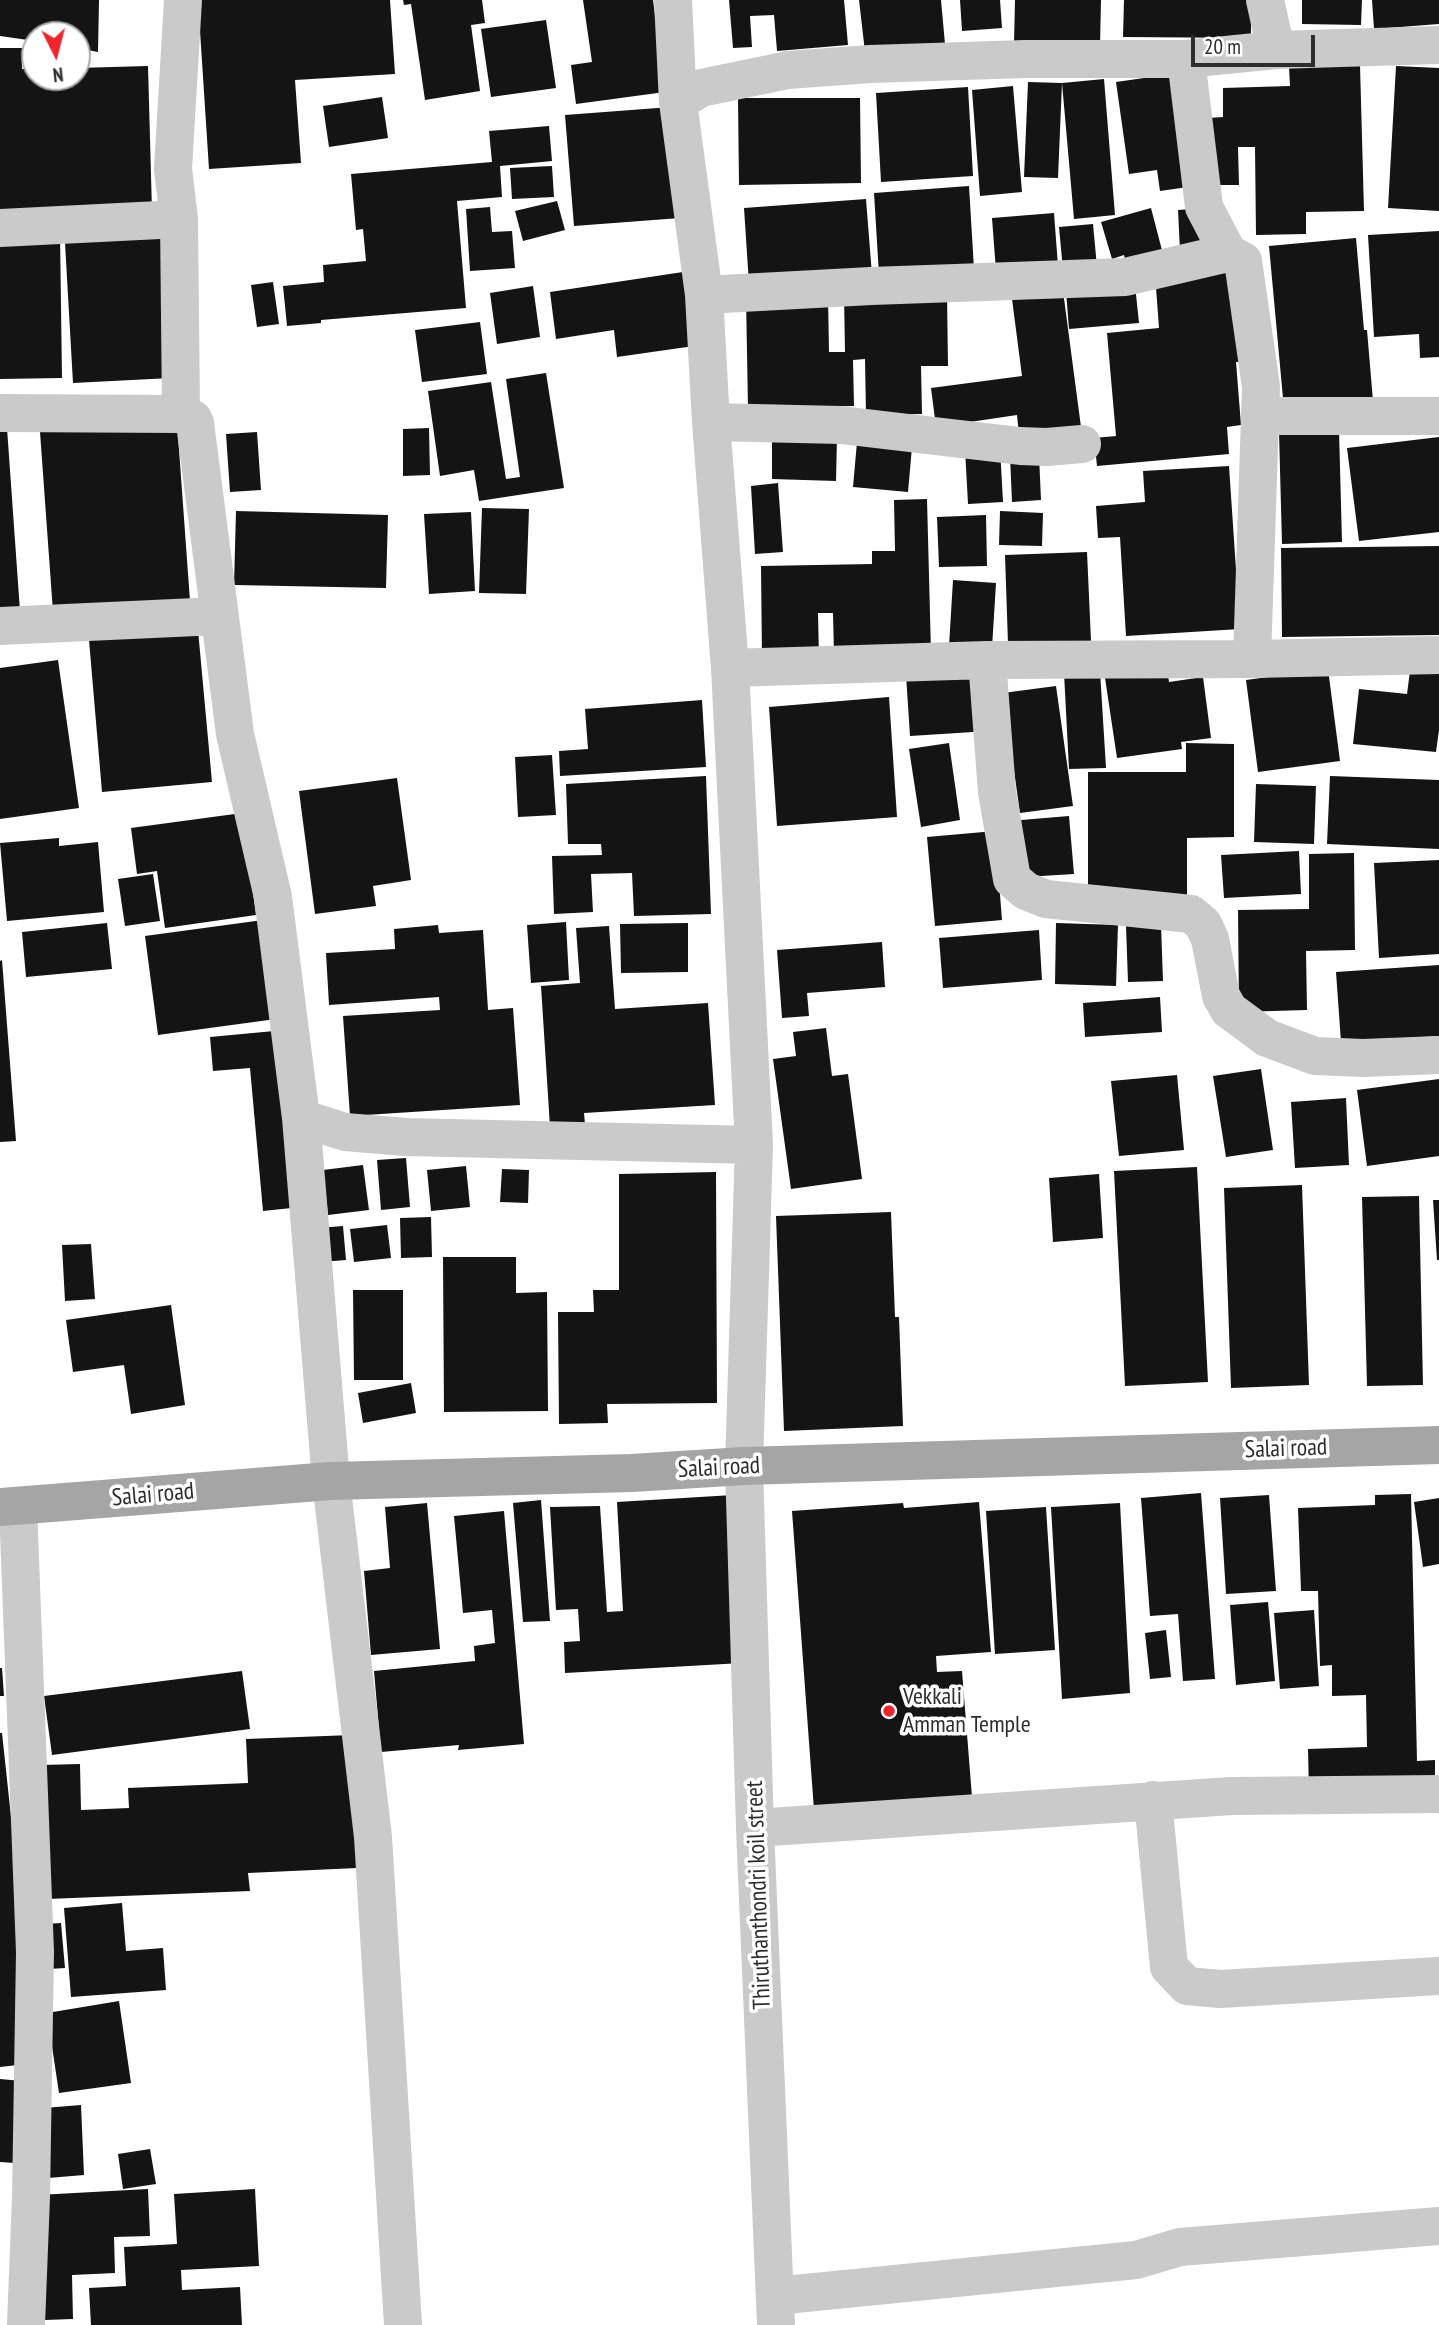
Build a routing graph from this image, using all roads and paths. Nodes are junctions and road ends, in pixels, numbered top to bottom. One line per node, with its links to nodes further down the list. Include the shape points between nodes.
1 (183, 0): 8 (street, via 173,169)
2 (673, 0): 7 (street, Thiruthanthondri koil street)
3 (1265, 0): 5 (street)
4 (1439, 45): 5 (street)
5 (1276, 50): 6 (street)
6 (1186, 60): 7 (street, via 1025,59 788,70 701,88); 10 (street, via 1204,207)
7 (678, 102): 11 (street, Thiruthanthondri koil street)
8 (179, 219): 9 (street); 13 (street)
9 (0, 228)
10 (1228, 253): 11 (street, via 1125,277); 14 (street, via 1243,261)
11 (704, 295): 16 (street, Thiruthanthondri koil street)
12 (0, 413): 13 (street)
13 (181, 414): 18 (street, via 195,423)
14 (1261, 416): 15 (street); 21 (street)
15 (1439, 416)
16 (711, 422): 17 (street, via 841,425 1020,446); 23 (street, Thiruthanthondri koil street)
17 (1082, 444)
18 (218, 616): 19 (street); 25 (street, via 235,734 273,897)
19 (0, 626)
20 (1439, 655): 21 (street)
21 (1252, 659): 22 (street)
22 (987, 660): 23 (street); 24 (street, via 999,804 1012,879 1046,899 1191,914 1203,924 1210,939 1221,996 1229,1010 1268,1038 1315,1056)
23 (730, 668): 26 (street, Thiruthanthondri koil street)
24 (1439, 1055)
25 (301, 1118): 26 (street, via 345,1132 406,1137); 29 (street)
26 (754, 1145): 28 (street, Thiruthanthondri koil street)
27 (1439, 1445): 28 (main road, Salai road)
28 (744, 1466): 29 (main road, Salai road); 33 (street, Thiruthanthondri koil street)
29 (331, 1481): 30 (main road, Salai road); 38 (street, via 373,1837)
30 (9, 1507): 37 (street, via 35,1952)
31 (1439, 1794): 32 (street)
32 (1153, 1800): 33 (street); 34 (street, via 1169,1968 1187,1986 1220,1989)
33 (755, 1828): 36 (street, Thiruthanthondri koil street)
34 (1439, 1976)
35 (1439, 2226): 36 (street, via 1181,2247 1136,2260)
36 (775, 2311)
37 (26, 2325)
38 (403, 2325)

